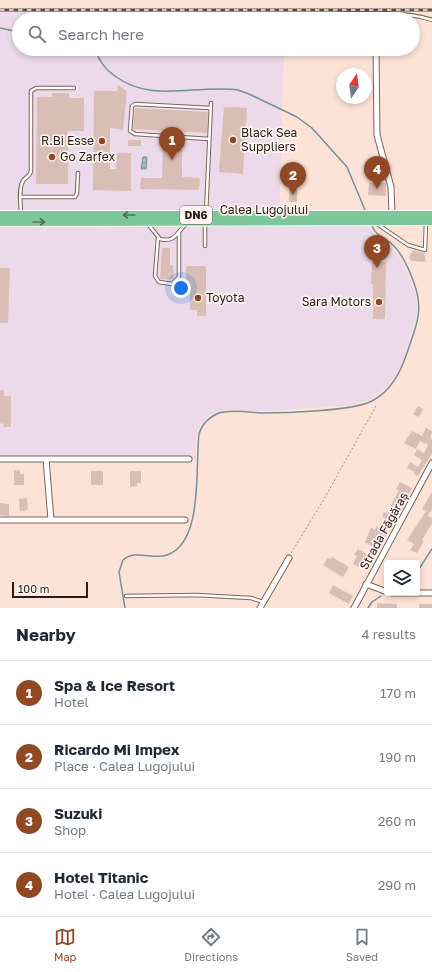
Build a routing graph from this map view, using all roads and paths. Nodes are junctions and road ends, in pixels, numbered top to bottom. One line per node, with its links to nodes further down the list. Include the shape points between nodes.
1 (420, 17): 2 (lane)
2 (432, 20)
3 (376, 56): 12 (street, via 377,135 391,187)
4 (74, 88): 9 (lane, via 36,88 31,91 31,171 20,187)
5 (211, 103): 6 (lane)
6 (210, 108): 7 (lane); 7 (lane, via 134,104 130,131 135,134)
7 (209, 139): 14 (lane)
8 (78, 173): 9 (lane, via 75,197)
9 (21, 197): 11 (lane)
10 (0, 215): 11 (main road, Calea Lugojului / DN6)
11 (21, 215): 14 (main road, Calea Lugojului / DN6, one-way to 11)
12 (392, 215): 13 (main road, Calea Lugojului / DN6); 14 (main road, Calea Lugojului / DN6)
13 (432, 215)
14 (206, 218): 18 (main road, Calea Lugojului / DN6); 19 (main road, Calea Lugojului / DN6); 22 (lane)
15 (429, 221): 19 (main road, Calea Lugojului / DN6); 19 (lane, via 425,250 408,245)
16 (0, 222): 17 (main road, Calea Lugojului / DN6, one-way to 17)
17 (144, 222): 18 (main road, Calea Lugojului / DN6); 21 (lane)
18 (188, 222): 20 (lane)
19 (373, 222)
20 (179, 232): 21 (lane, via 173,239); 21 (lane, via 179,277 172,284 159,282 155,276)
21 (158, 238)
22 (204, 246)
23 (376, 406): 31 (path)
24 (0, 459): 25 (street)
25 (46, 459): 26 (street); 29 (street)
26 (189, 459)
27 (432, 463): 32 (street, Strada Făgăraș)
28 (0, 520): 29 (street)
29 (51, 520): 30 (street)
30 (185, 520)
31 (288, 558): 37 (street)
32 (366, 584): 33 (street); 39 (street, Strada Făgăraș)
33 (384, 591)
34 (420, 593): 35 (street)
35 (432, 593)
36 (126, 596): 37 (lane, via 243,597)
37 (263, 602): 38 (street)
38 (260, 608)
39 (354, 608)

